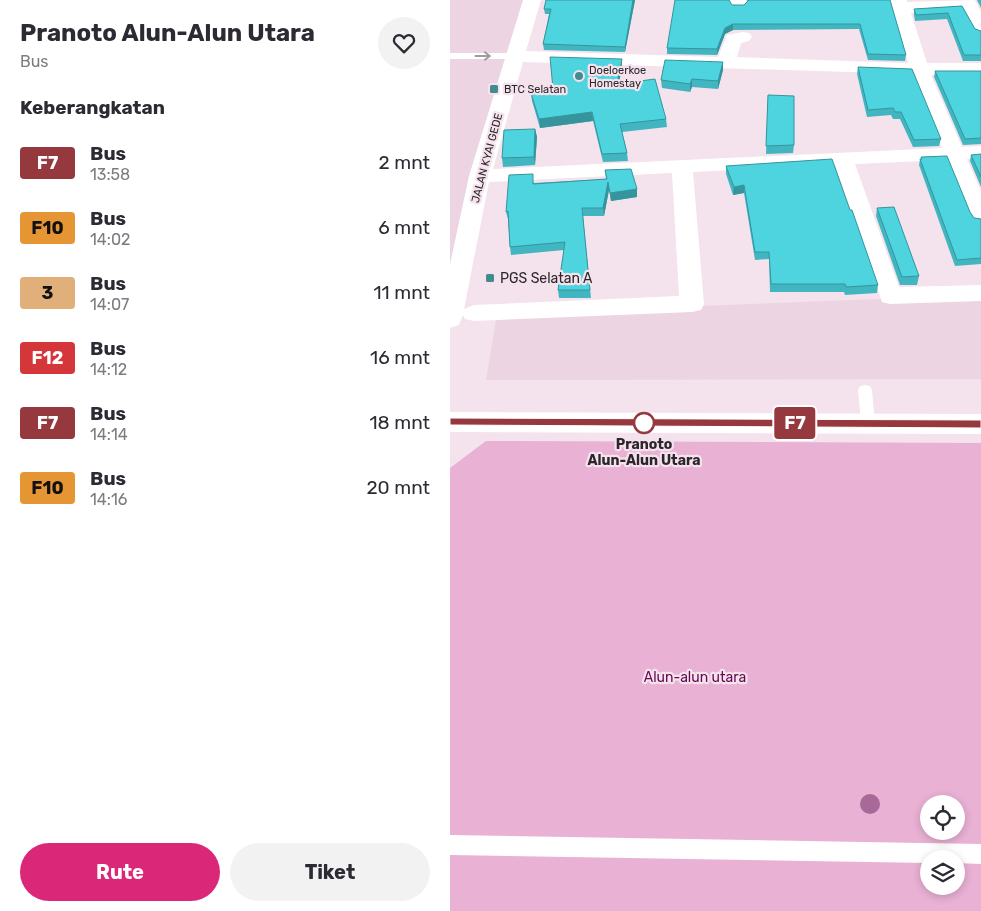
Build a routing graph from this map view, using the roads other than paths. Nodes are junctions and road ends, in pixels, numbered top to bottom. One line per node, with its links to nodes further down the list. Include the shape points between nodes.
1 (532, 0): 7 (street, JALAN KYAI GEDE)
2 (967, 2): 3 (street); 4 (street)
3 (899, 4): 9 (street)
4 (981, 30)
5 (743, 37): 8 (street, via 731,42)
6 (450, 56): 7 (lane, one-way to 7)
7 (516, 56): 8 (street); 15 (street, JALAN KYAI GEDE)
8 (726, 63): 9 (street)
9 (920, 69): 10 (street); 12 (street)
10 (981, 69)
11 (981, 152): 12 (street)
12 (954, 153): 13 (street); 16 (street)
13 (844, 158): 14 (street); 17 (street, via 890,296)
14 (682, 166): 15 (street); 18 (street, via 692,304)
15 (480, 176): 19 (street, JALAN KYAI GEDE)
16 (981, 217)
17 (981, 293)
18 (474, 313)
19 (450, 319)
20 (865, 390): 22 (lane)
21 (450, 422): 22 (street)
22 (868, 423): 23 (street)
23 (981, 424)
24 (450, 845): 25 (lane)
25 (981, 854)

